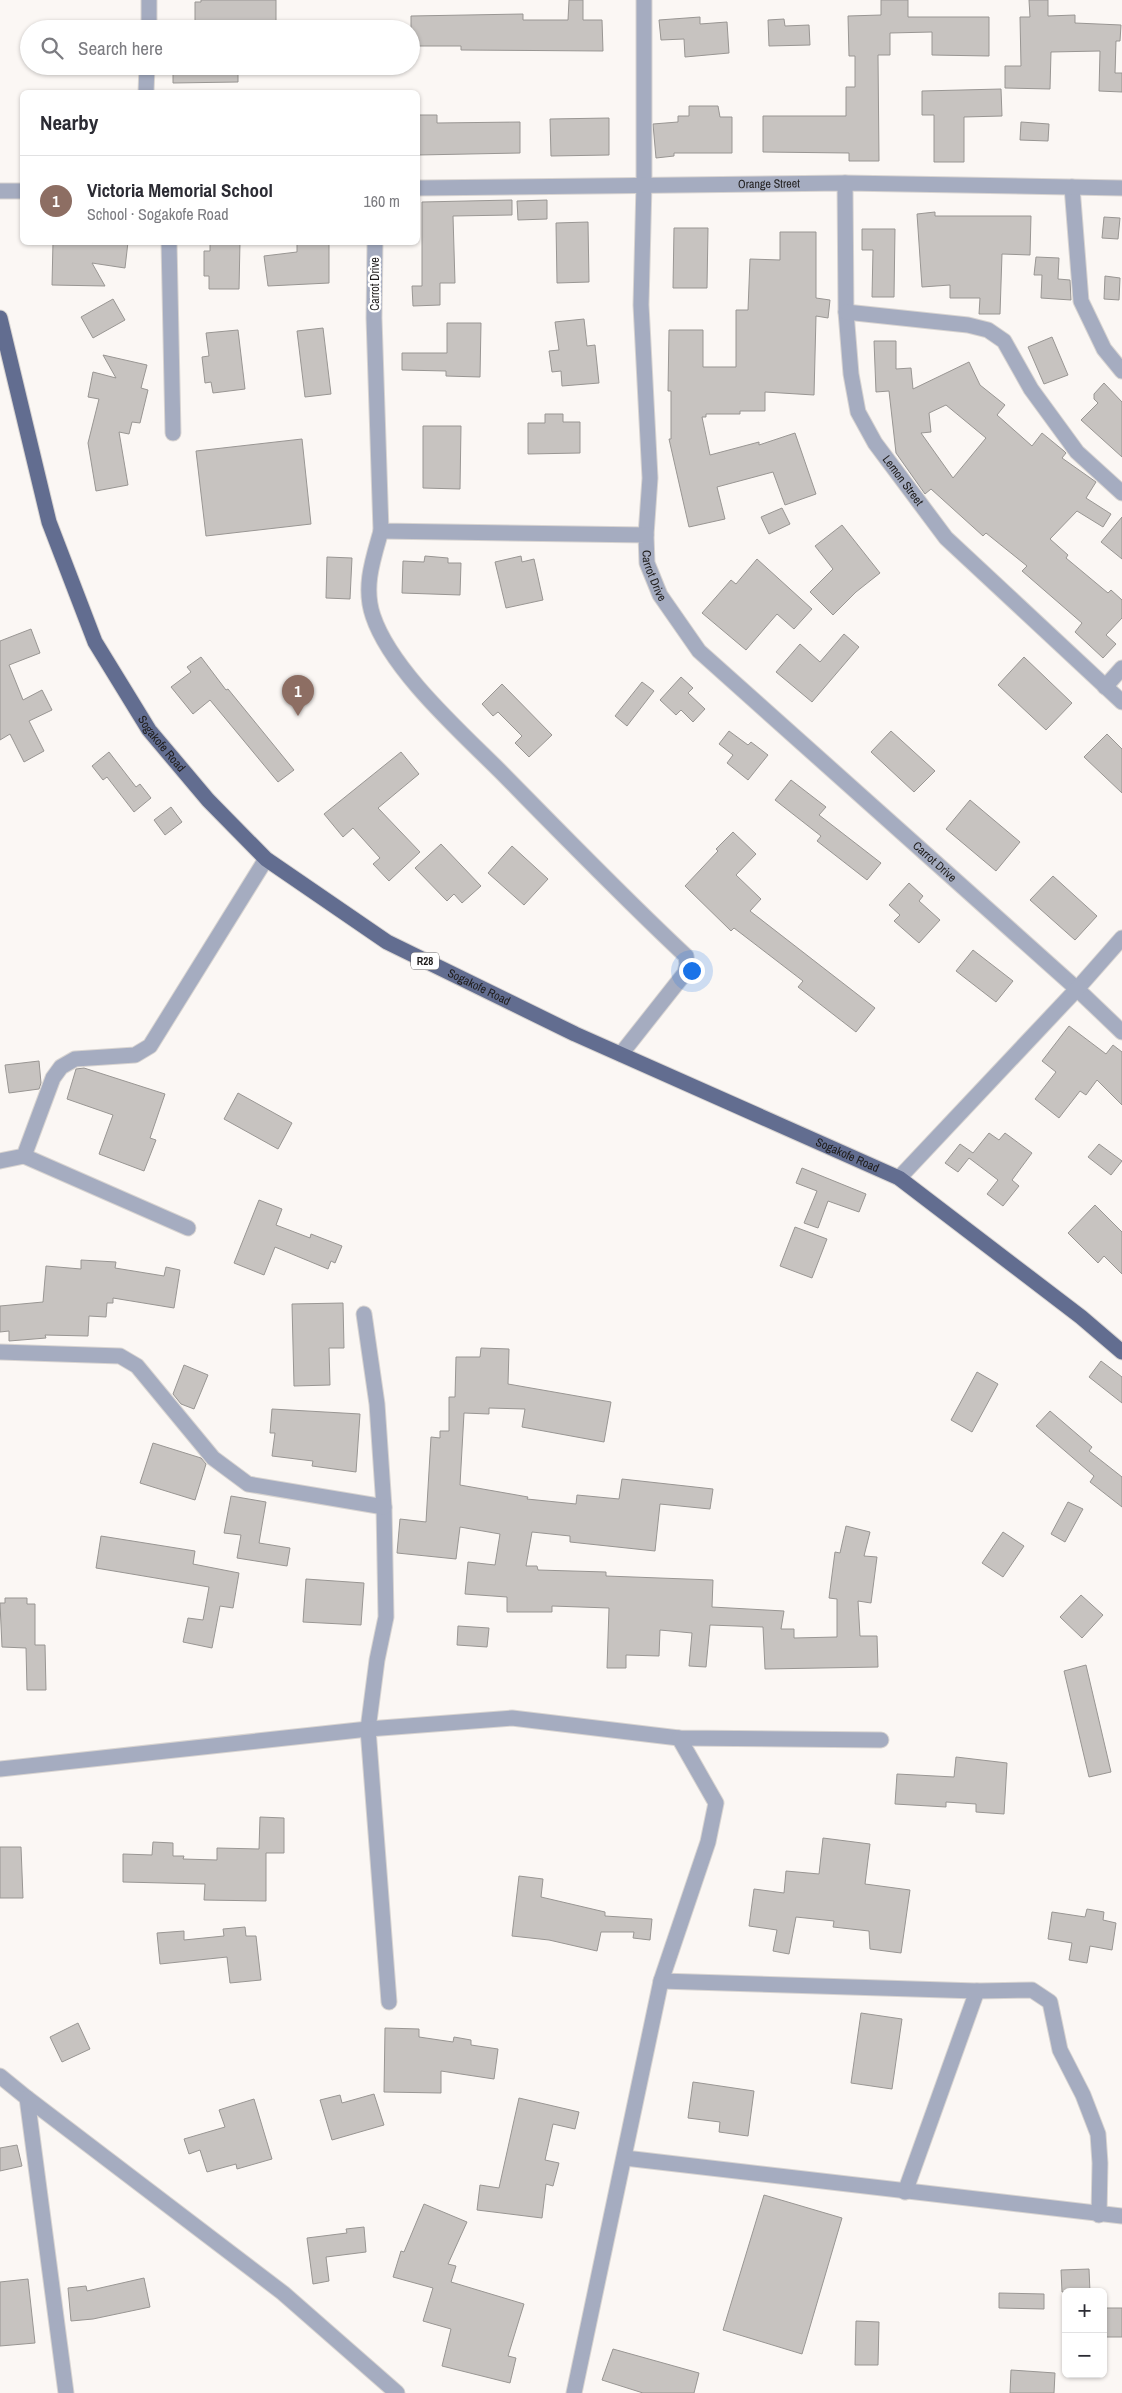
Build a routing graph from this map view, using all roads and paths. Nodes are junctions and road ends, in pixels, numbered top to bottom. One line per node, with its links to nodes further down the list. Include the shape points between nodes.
1 (150, 0): 3 (street)
2 (644, 0): 6 (street)
3 (149, 20)
4 (147, 75): 5 (street)
5 (146, 90)
6 (644, 184): 7 (street, Orange Street); 9 (street, Orange Street); 21 (street, via 641,305 650,478)
7 (845, 184): 8 (street, Orange Street); 15 (street, Lemon Street)
8 (1072, 187): 10 (street, Orange Street); 17 (street, via 1080,301 1104,349)
9 (420, 188)
10 (1122, 188)
11 (0, 191): 12 (street)
12 (20, 191)
13 (169, 245): 18 (street)
14 (375, 245): 20 (street, Carrot Drive, via 374,318)
15 (846, 312): 19 (street, via 988,330 1004,341 1031,389 1077,452); 23 (street, Lemon Street, via 858,412 875,443 946,538)
16 (0, 318): 25 (main road, Sogakofe Road / R28, via 49,522 95,642 149,730 208,800)
17 (1122, 371)
18 (173, 433)
19 (1122, 493)
20 (381, 531): 21 (street, Carrot Drive); 29 (street, via 367,593 373,617 400,667 625,898 686,956 685,973)
21 (646, 535): 27 (street, Carrot Drive, via 647,564 660,596 699,651)
22 (1122, 668): 23 (street)
23 (1105, 687): 24 (street, Lemon Street)
24 (1122, 702)
25 (266, 859): 29 (main road, Sogakofe Road / R28, via 387,942); 30 (street, via 150,1046 135,1055 75,1059 62,1067 53,1078)
26 (1122, 938): 27 (street)
27 (1077, 989): 28 (street, Carrot Drive); 32 (street)
28 (1122, 1032)
29 (621, 1054): 32 (main road, Sogakofe Road / R28)
30 (24, 1156): 31 (street); 33 (street)
31 (0, 1161)
32 (899, 1178): 36 (main road, Sogakofe Road / R28, via 1081,1316)
33 (188, 1228)
34 (364, 1314): 37 (street, via 377,1404)
35 (0, 1352): 37 (street, via 120,1356 138,1366 213,1458 248,1484)
36 (1122, 1352)
37 (384, 1508): 38 (street, via 386,1617)
38 (368, 1729): 39 (street, via 512,1718); 41 (street); 44 (street)
39 (679, 1738): 40 (street); 42 (street, via 716,1803 708,1842)
40 (881, 1740)
41 (0, 1769)
42 (661, 1981): 43 (street); 47 (street)
43 (977, 1991): 48 (street); 49 (street, via 1032,1990 1050,2002 1060,2050 1098,2134)
44 (389, 2002)
45 (0, 2076): 46 (street)
46 (27, 2098): 51 (street); 52 (street, via 283,2293)
47 (625, 2158): 48 (street); 53 (street)
48 (906, 2192): 49 (street)
49 (1100, 2215): 50 (street)
50 (1122, 2216)
51 (66, 2393)
52 (398, 2393)
53 (574, 2393)

